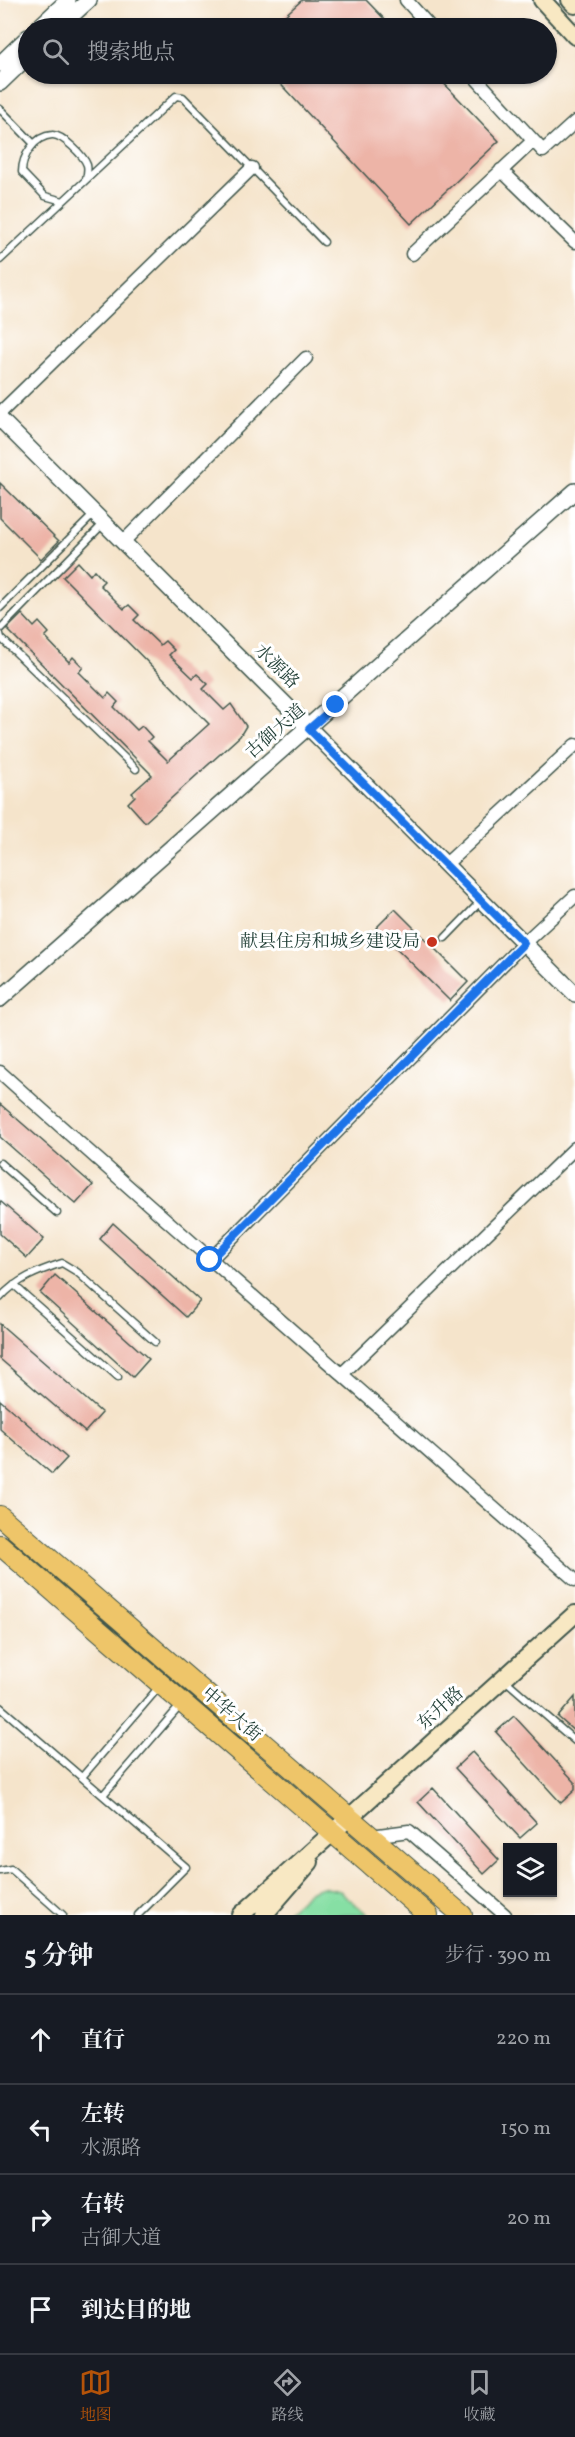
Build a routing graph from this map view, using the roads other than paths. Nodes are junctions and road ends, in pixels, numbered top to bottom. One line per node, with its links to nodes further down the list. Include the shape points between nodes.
1 (68, 0): 7 (street)
2 (89, 0): 8 (street)
3 (406, 0): 9 (street)
4 (542, 0): 10 (main road)
5 (570, 0): 6 (main road)
6 (575, 5)
7 (49, 18)
8 (69, 18)
9 (423, 18)
10 (575, 36)
11 (18, 47): 12 (street)
12 (0, 64)
13 (18, 66): 14 (street)
14 (0, 83)
15 (481, 84): 18 (street)
16 (0, 109): 19 (lane)
17 (575, 122): 18 (street, via 543,152)
18 (533, 141): 21 (street)
19 (33, 143): 22 (lane, via 51,135 59,136 88,167); 23 (lane, via 22,171 45,196)
20 (252, 168): 22 (lane, via 183,97 176,96); 24 (lane); 29 (street)
21 (501, 170): 25 (street); 26 (street)
22 (86, 180): 23 (lane)
23 (63, 201): 27 (lane)
24 (324, 242)
25 (575, 242)
26 (412, 254)
27 (0, 260)
28 (306, 358): 33 (street)
29 (0, 413)
30 (0, 419): 32 (street, 水源路)
31 (575, 491): 36 (street, 古御大道)
32 (99, 518): 33 (street, 水源路); 34 (lane); 35 (lane)
33 (123, 542): 36 (street, 水源路)
34 (0, 608)
35 (0, 631): 38 (lane, via 1,638)
36 (309, 729): 39 (street, 水源路); 45 (street, 古御大道)
37 (575, 744): 39 (street)
38 (136, 769)
39 (445, 865): 41 (street, 水源路)
40 (575, 896): 43 (street)
41 (482, 901): 42 (lane); 43 (street, 水源路)
42 (445, 938)
43 (524, 943): 44 (street, 水源路); 50 (street)
44 (575, 994)
45 (0, 999)
46 (0, 1072): 50 (street)
47 (575, 1148): 54 (street)
48 (0, 1163): 49 (lane)
49 (57, 1213)
50 (210, 1260): 54 (street)
51 (14, 1285): 52 (lane); 53 (lane, via 35,1272 62,1263); 55 (lane)
52 (0, 1298)
53 (155, 1342)
54 (343, 1373): 58 (street)
55 (118, 1377)
56 (0, 1515): 67 (main road, 中华大街)
57 (0, 1545): 61 (main road, 中华大街)
58 (575, 1580)
59 (575, 1614): 60 (main road, 东升路)
60 (504, 1678): 64 (lane); 67 (main road, 东升路)
61 (161, 1684): 62 (main road, 中华大街); 65 (lane)
62 (183, 1703): 66 (lane); 68 (main road, 中华大街)
63 (0, 1707): 65 (lane)
64 (575, 1741)
65 (82, 1777): 66 (lane)
66 (103, 1795): 72 (lane, via 186,1866)
67 (350, 1818): 68 (main road, 东升路); 69 (main road, 中华大街)
68 (333, 1833): 73 (main road, 东升路); 74 (main road, 东升路); 75 (main road, 中华大街)
69 (371, 1836): 76 (main road, 中华大街); 77 (street, via 409,1831)
70 (0, 1871): 71 (lane, via 11,1869)
71 (63, 1915)
72 (138, 1915)
73 (241, 1915)
74 (264, 1915)
75 (428, 1915)
76 (462, 1915)
77 (505, 1915)

